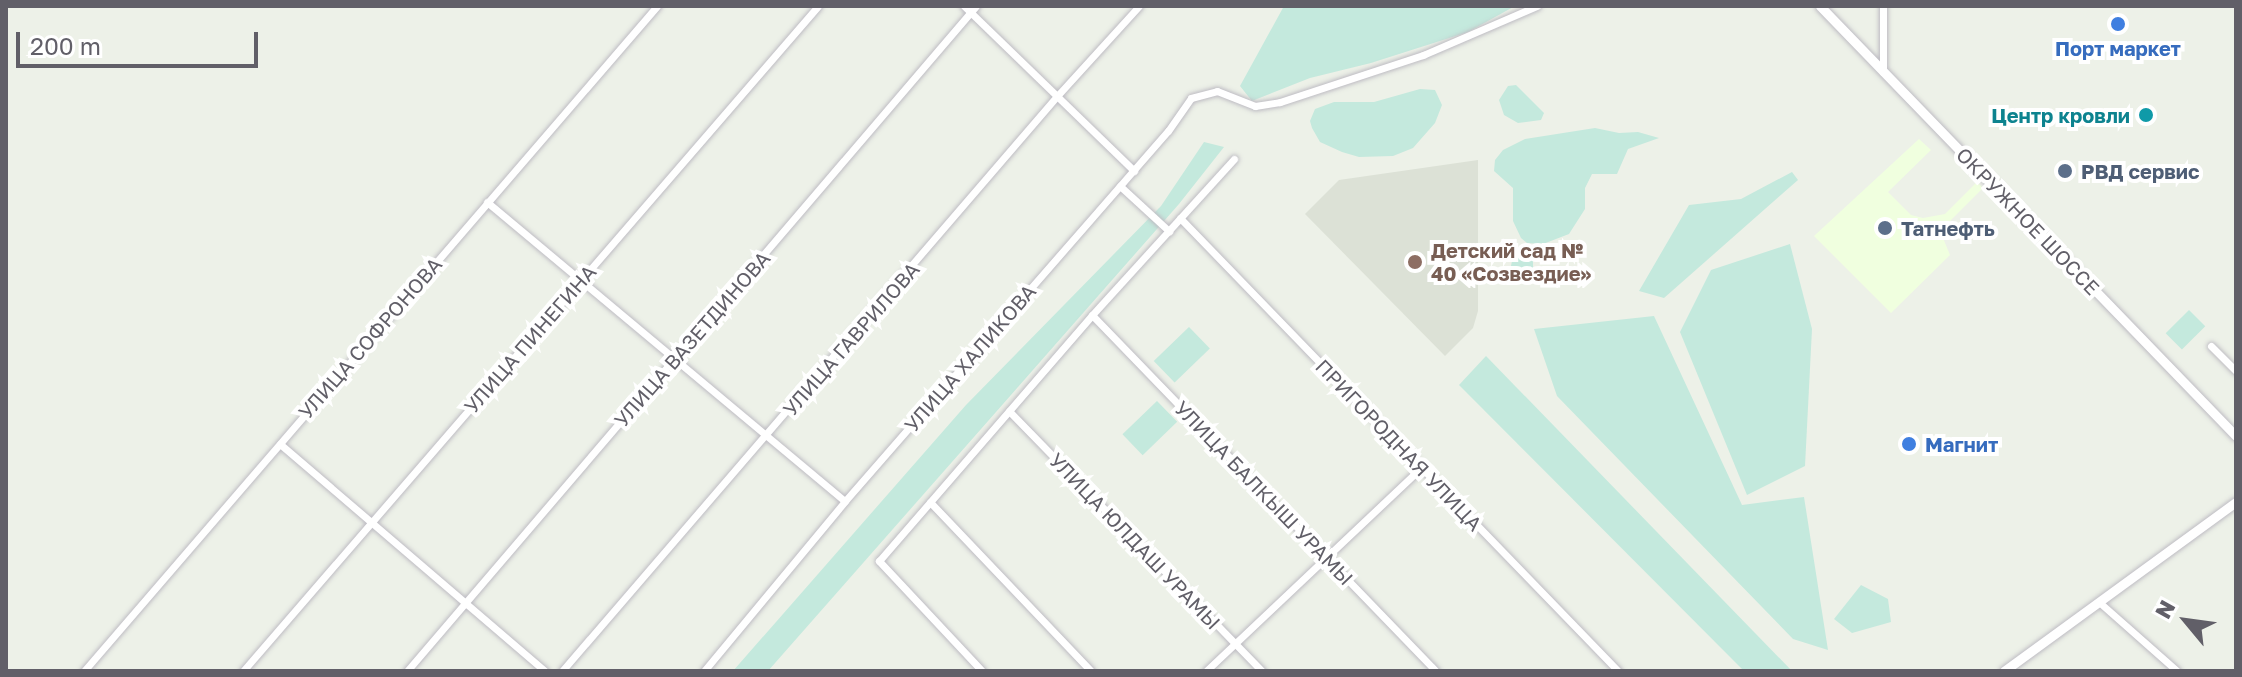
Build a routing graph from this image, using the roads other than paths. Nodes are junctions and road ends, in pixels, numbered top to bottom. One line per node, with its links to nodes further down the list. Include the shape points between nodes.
1 (657, 6): 13 (street, УЛИЦА СОФРОНОВА)
2 (818, 6): 16 (street, УЛИЦА ПИНЕГИНА)
3 (1139, 6): 9 (street, УЛИЦА ГАВРИЛОВА)
4 (1537, 6): 11 (street, УЛИЦА ХАЛИКОВА, via 1423,55 1280,102 1255,106 1217,91 1197,95)
5 (1820, 6): 8 (street, ОКРУЖНОЕ ШОССЕ)
6 (1883, 6): 8 (street)
7 (970, 8): 9 (street); 19 (street, УЛИЦА ВАЗЕТДИНОВА)
8 (1883, 72): 23 (street, ОКРУЖНОЕ ШОССЕ)
9 (1058, 95): 11 (street); 22 (street, УЛИЦА ГАВРИЛОВА)
10 (1234, 159): 14 (street)
11 (1134, 171): 12 (street, УЛИЦА ХАЛИКОВА)
12 (1120, 186): 15 (street); 26 (street, УЛИЦА ХАЛИКОВА)
13 (487, 202): 16 (street); 24 (street, УЛИЦА СОФРОНОВА)
14 (1180, 218): 15 (street); 25 (street, ПРИГОРОДНАЯ УЛИЦА)
15 (1169, 231): 17 (street)
16 (583, 279): 19 (street); 29 (street, УЛИЦА ПИНЕГИНА)
17 (1092, 315): 21 (street); 30 (street, УЛИЦА БАЛКЫШ УРАМЫ)
18 (2211, 346): 20 (street)
19 (676, 357): 22 (street); 31 (street, УЛИЦА ВАЗЕТДИНОВА)
20 (2236, 371)
21 (1009, 411): 27 (street); 33 (street, УЛИЦА ЮЛДАШ УРАМЫ)
22 (768, 435): 26 (street); 38 (street, УЛИЦА ГАВРИЛОВА)
23 (2236, 436)
24 (280, 444): 29 (street); 34 (street, УЛИЦА СОФРОНОВА)
25 (1421, 468): 30 (street); 45 (street, ПРИГОРОДНАЯ УЛИЦА)
26 (845, 501): 39 (street, УЛИЦА ХАЛИКОВА)
27 (930, 502): 40 (street, via 879,561); 41 (street)
28 (2236, 502): 32 (street)
29 (371, 521): 31 (street); 35 (street, УЛИЦА ПИНЕГИНА)
30 (1326, 556): 33 (street); 44 (street, УЛИЦА БАЛКЫШ УРАМЫ)
31 (468, 602): 36 (street, УЛИЦА ВАЗЕТДИНОВА); 37 (street)
32 (2099, 602): 46 (street); 47 (street)
33 (1235, 643): 42 (street); 43 (street, УЛИЦА ЮЛДАШ УРАМЫ)
34 (84, 671)
35 (243, 671)
36 (407, 671)
37 (545, 671)
38 (562, 671)
39 (704, 671)
40 (982, 671)
41 (1091, 671)
42 (1206, 671)
43 (1262, 671)
44 (1436, 671)
45 (1618, 671)
46 (2004, 671)
47 (2177, 671)

